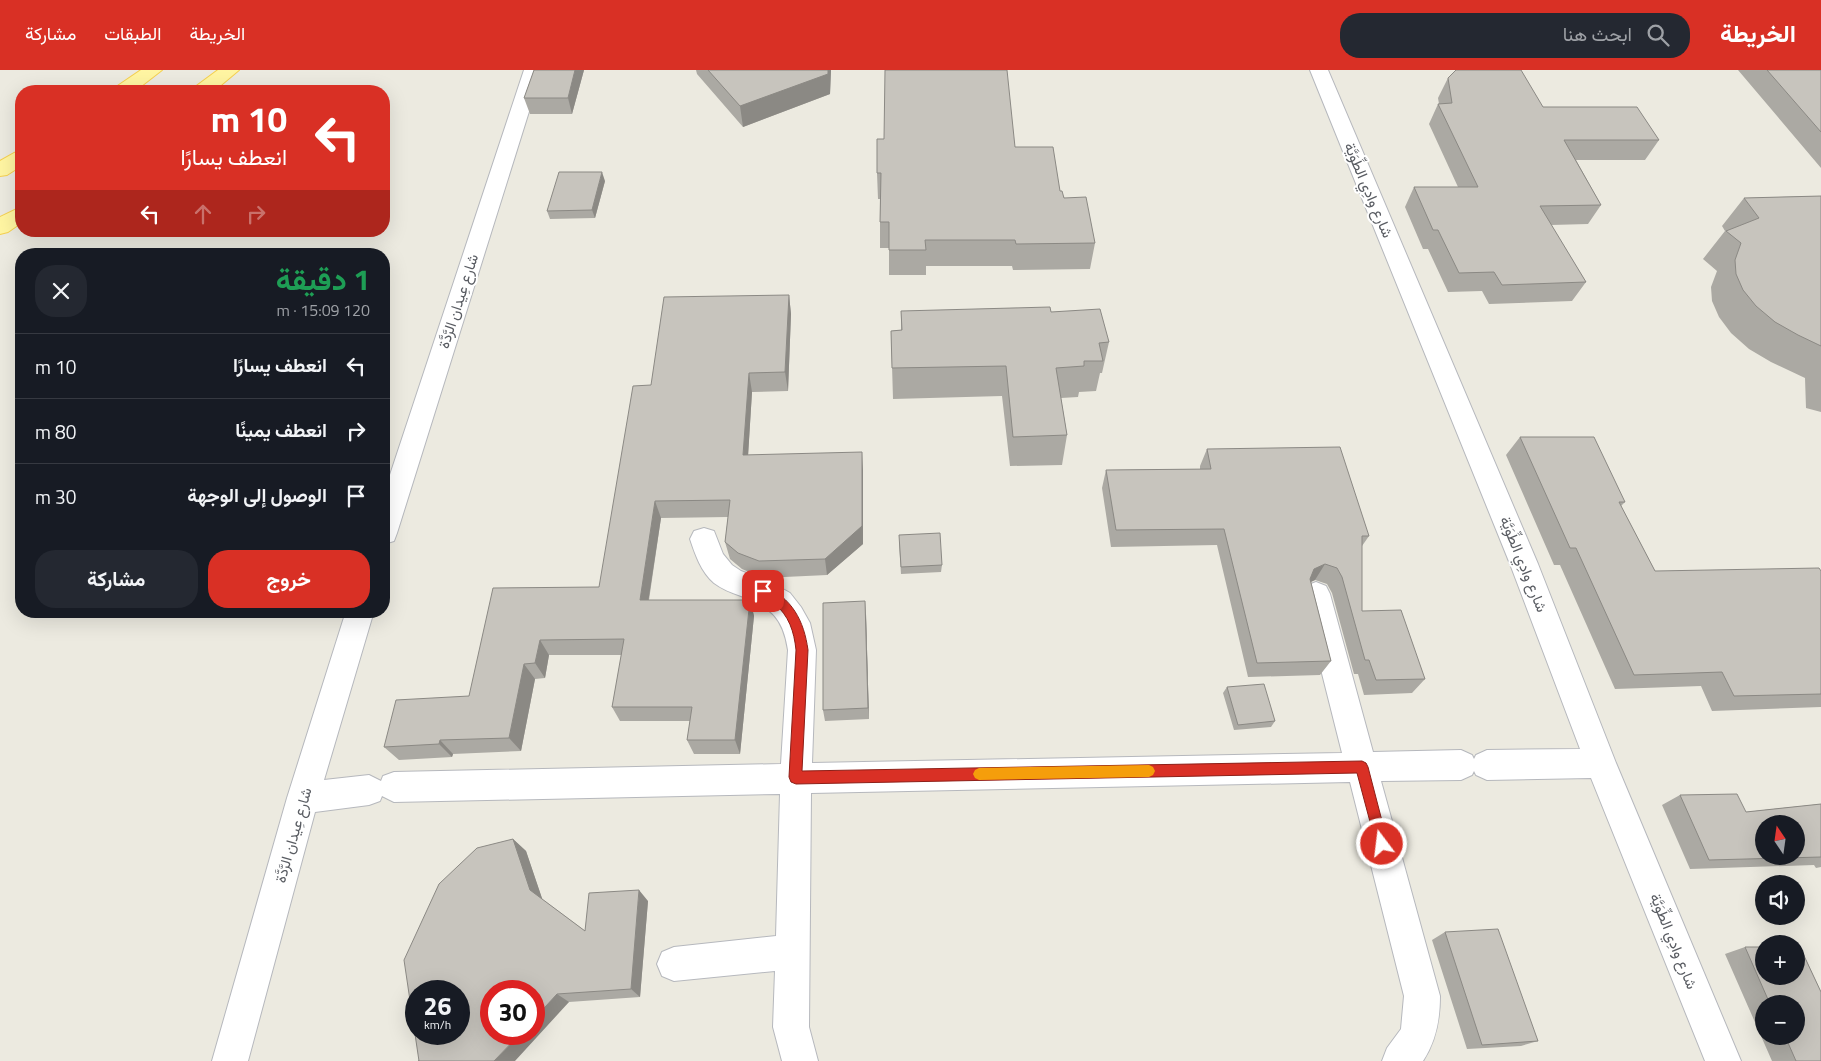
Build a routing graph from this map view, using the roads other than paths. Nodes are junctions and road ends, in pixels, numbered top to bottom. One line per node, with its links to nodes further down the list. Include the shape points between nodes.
1 (153, 70): 5 (main road)
2 (230, 70): 6 (main road)
3 (533, 70): 11 (street, شارع عِيدان الرَّدَّة)
4 (1319, 70): 15 (street, شارع وادِي الطِّوَيَّة, via 1524,564)
5 (132, 85)
6 (210, 85)
7 (15, 161): 8 (main road)
8 (0, 170)
9 (15, 218): 10 (main road)
10 (0, 227)
11 (390, 514)
12 (704, 539): 17 (street, via 712,562 721,573 777,599 795,621 802,650)
13 (1316, 594): 16 (street)
14 (358, 618): 18 (street, شارع عِيدان الرَّدَّة)
15 (1601, 763): 16 (street); 24 (street, شارع وادِي الطِّوَيَّة)
16 (1362, 767): 17 (street); 23 (street, via 1422,996 1423,1016 1419,1035)
17 (796, 777): 18 (street, via 382,788); 19 (street)
18 (303, 798): 21 (street, شارع عِيدان الرَّدَّة)
19 (791, 952): 20 (street); 22 (street, via 791,1027)
20 (674, 964)
21 (230, 1061)
22 (800, 1061)
23 (1400, 1061)
24 (1723, 1061)

